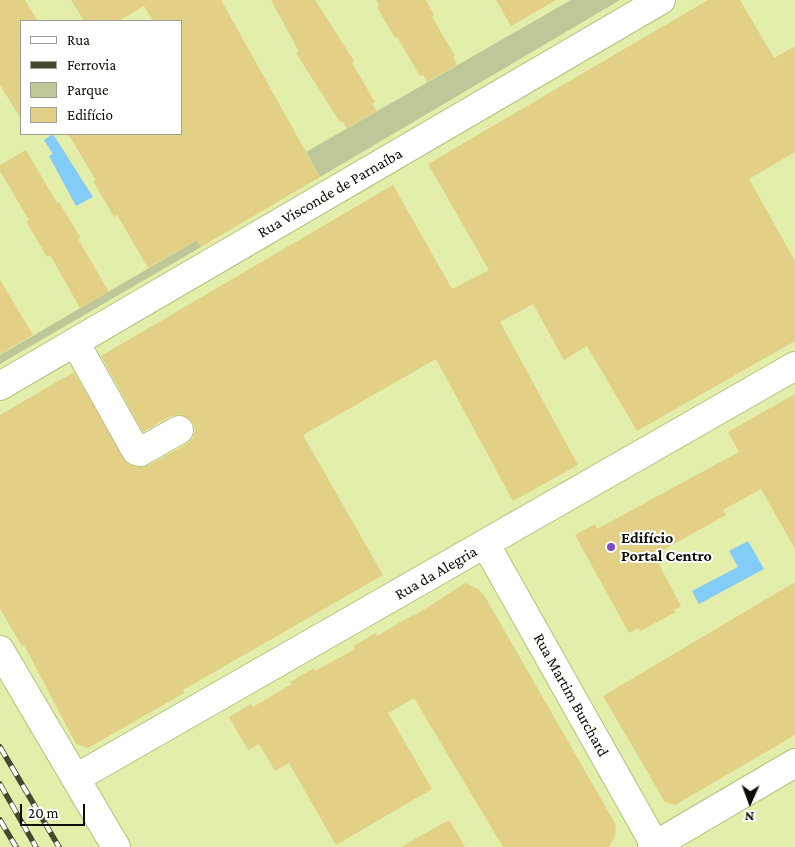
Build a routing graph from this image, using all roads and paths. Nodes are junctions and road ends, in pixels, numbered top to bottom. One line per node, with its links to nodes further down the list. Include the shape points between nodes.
1 (661, 0): 2 (street, Rua Visconde de Parnaíba)
2 (75, 342): 4 (street, Rua Visconde de Parnaíba); 5 (street, via 136,451 140,452)
3 (795, 366): 6 (street, Rua da Alegria)
4 (0, 386)
5 (179, 430)
6 (486, 545): 9 (street, Rua da Alegria); 10 (street, Rua Martim Burchard)
7 (0, 650): 9 (street)
8 (795, 763): 10 (street)
9 (76, 778): 11 (street)
10 (654, 846)
11 (116, 847)

